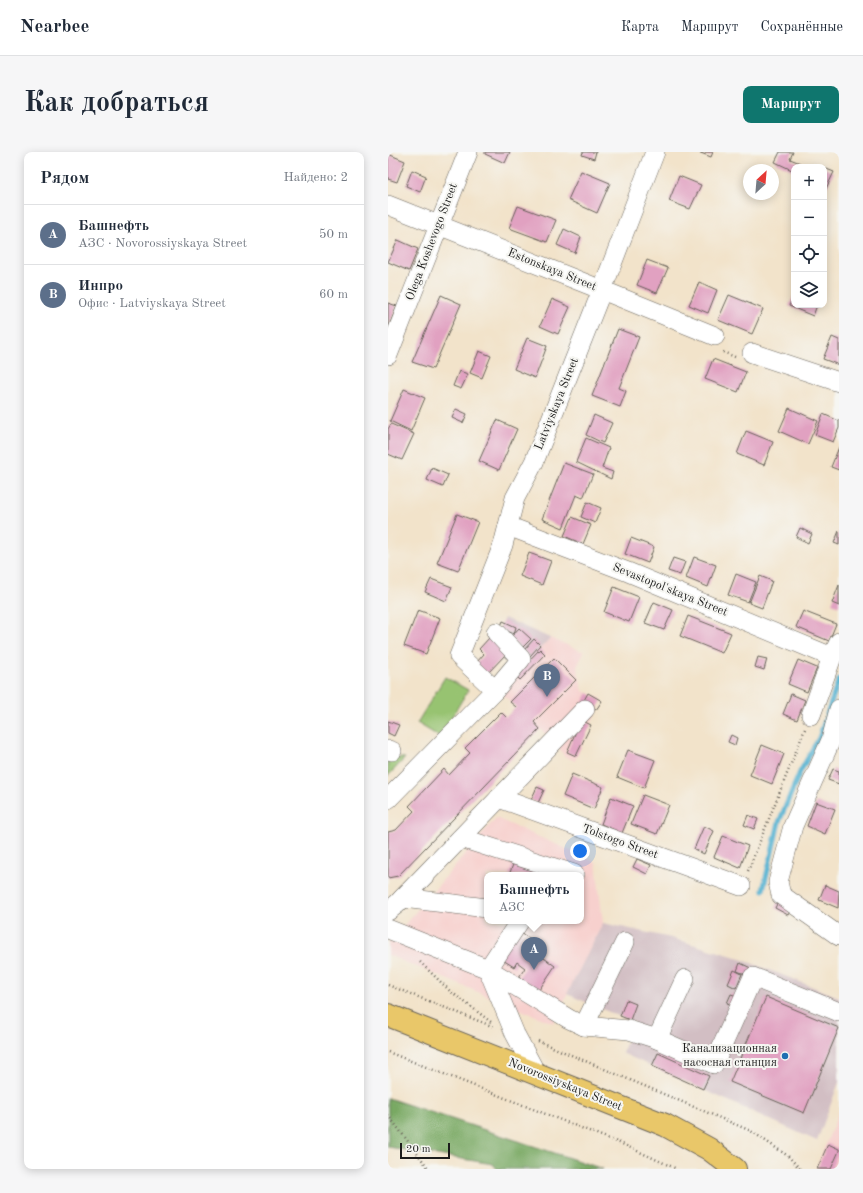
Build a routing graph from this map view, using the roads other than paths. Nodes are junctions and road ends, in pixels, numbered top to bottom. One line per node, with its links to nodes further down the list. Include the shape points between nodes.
1 (468, 152): 4 (street, Olega Koshevogo Street)
2 (655, 152): 5 (street, Latviyskaya Street)
3 (388, 205): 4 (street, Estonskaya Street)
4 (439, 225): 5 (street, Estonskaya Street); 8 (street, Olega Koshevogo Street)
5 (602, 290): 6 (street, Estonskaya Street); 10 (street, Latviyskaya Street, via 534,462 515,498)
6 (715, 336)
7 (752, 353): 9 (street)
8 (388, 355)
9 (839, 382)
10 (508, 526): 12 (street, Sevastopol'skaya Street); 13 (street, Latviyskaya Street, via 504,545 459,656)
11 (496, 632): 13 (street, via 521,659)
12 (835, 650): 16 (street)
13 (495, 690): 17 (street)
14 (585, 709): 18 (street)
15 (839, 709): 26 (street, via 831,740 793,826 778,882 781,895)
16 (811, 715)
17 (388, 798)
18 (499, 798): 19 (street); 21 (street, Tolstogo Street)
19 (461, 838): 20 (street); 22 (street)
20 (568, 872)
21 (742, 886)
22 (394, 903): 23 (street)
23 (484, 908)
24 (518, 924): 28 (street)
25 (388, 929): 28 (street)
26 (839, 936)
27 (625, 942): 32 (street)
28 (488, 969): 32 (street); 34 (street, via 511,1033)
29 (685, 979): 33 (street)
30 (839, 1012): 33 (street, via 753,977 714,1064)
31 (388, 1015): 34 (main road, Novorossiyskaya Street)
32 (584, 1026): 33 (street, via 629,1030)
33 (657, 1039)
34 (536, 1073): 35 (main road, Novorossiyskaya Street, via 666,1125 709,1149)
35 (735, 1169)

